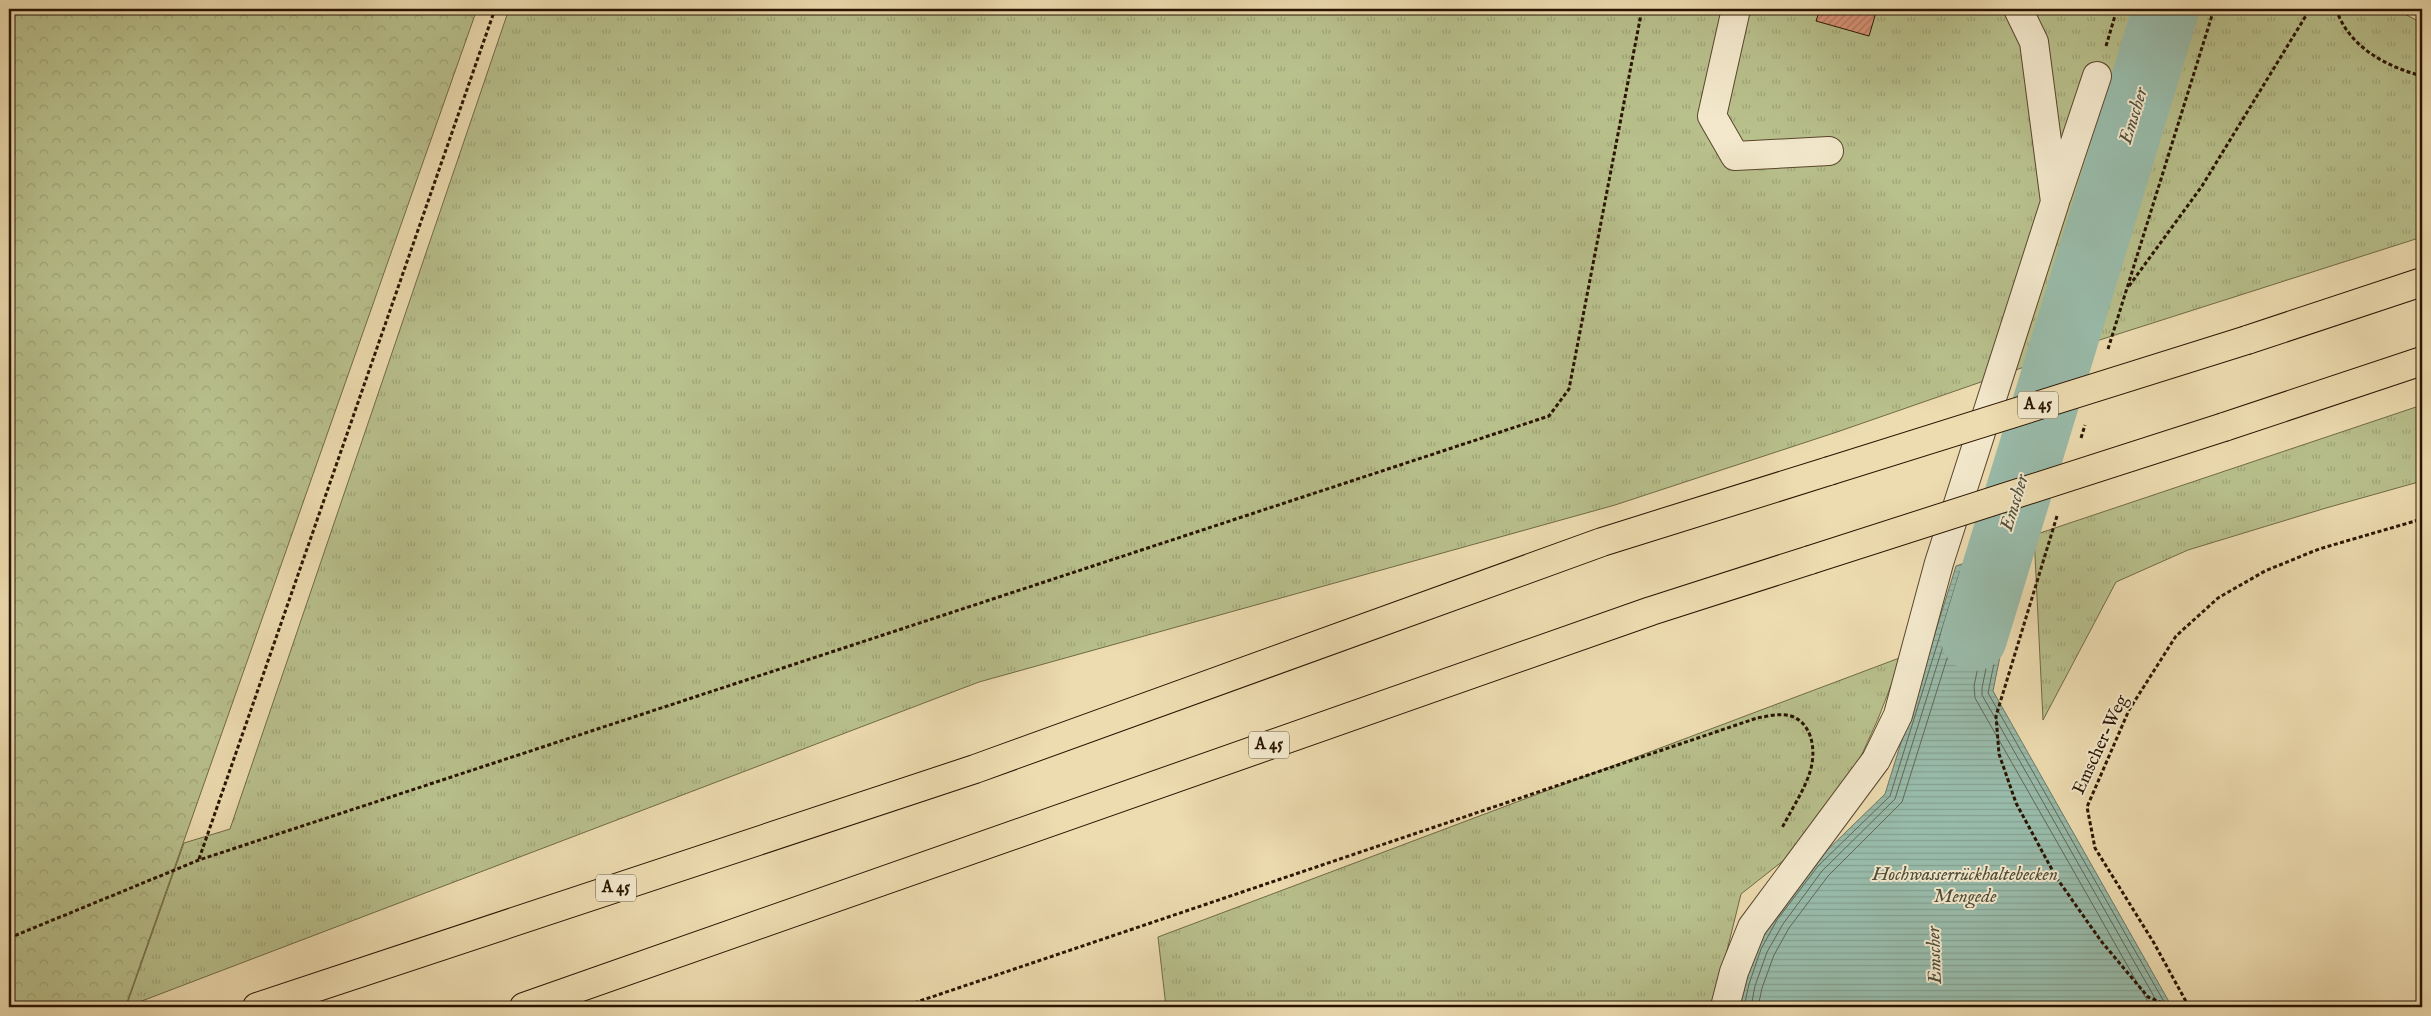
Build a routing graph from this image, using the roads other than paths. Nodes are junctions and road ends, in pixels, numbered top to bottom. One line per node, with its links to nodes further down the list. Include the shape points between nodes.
1 (1736, 9): 4 (lane, via 1712,116 1735,156)
2 (2018, 9): 5 (lane, via 2034,42)
3 (2096, 76): 5 (lane)
4 (1829, 150)
5 (2055, 202): 10 (lane, via 1939,563 1898,715 1876,760 1752,927 1734,972)
6 (2422, 282): 8 (highway, A 45, bridge, via 1602,542 975,769)
7 (2422, 361): 9 (highway, A 45, bridge, via 1642,615)
8 (257, 1007)
9 (524, 1007)
10 (1725, 1007)

